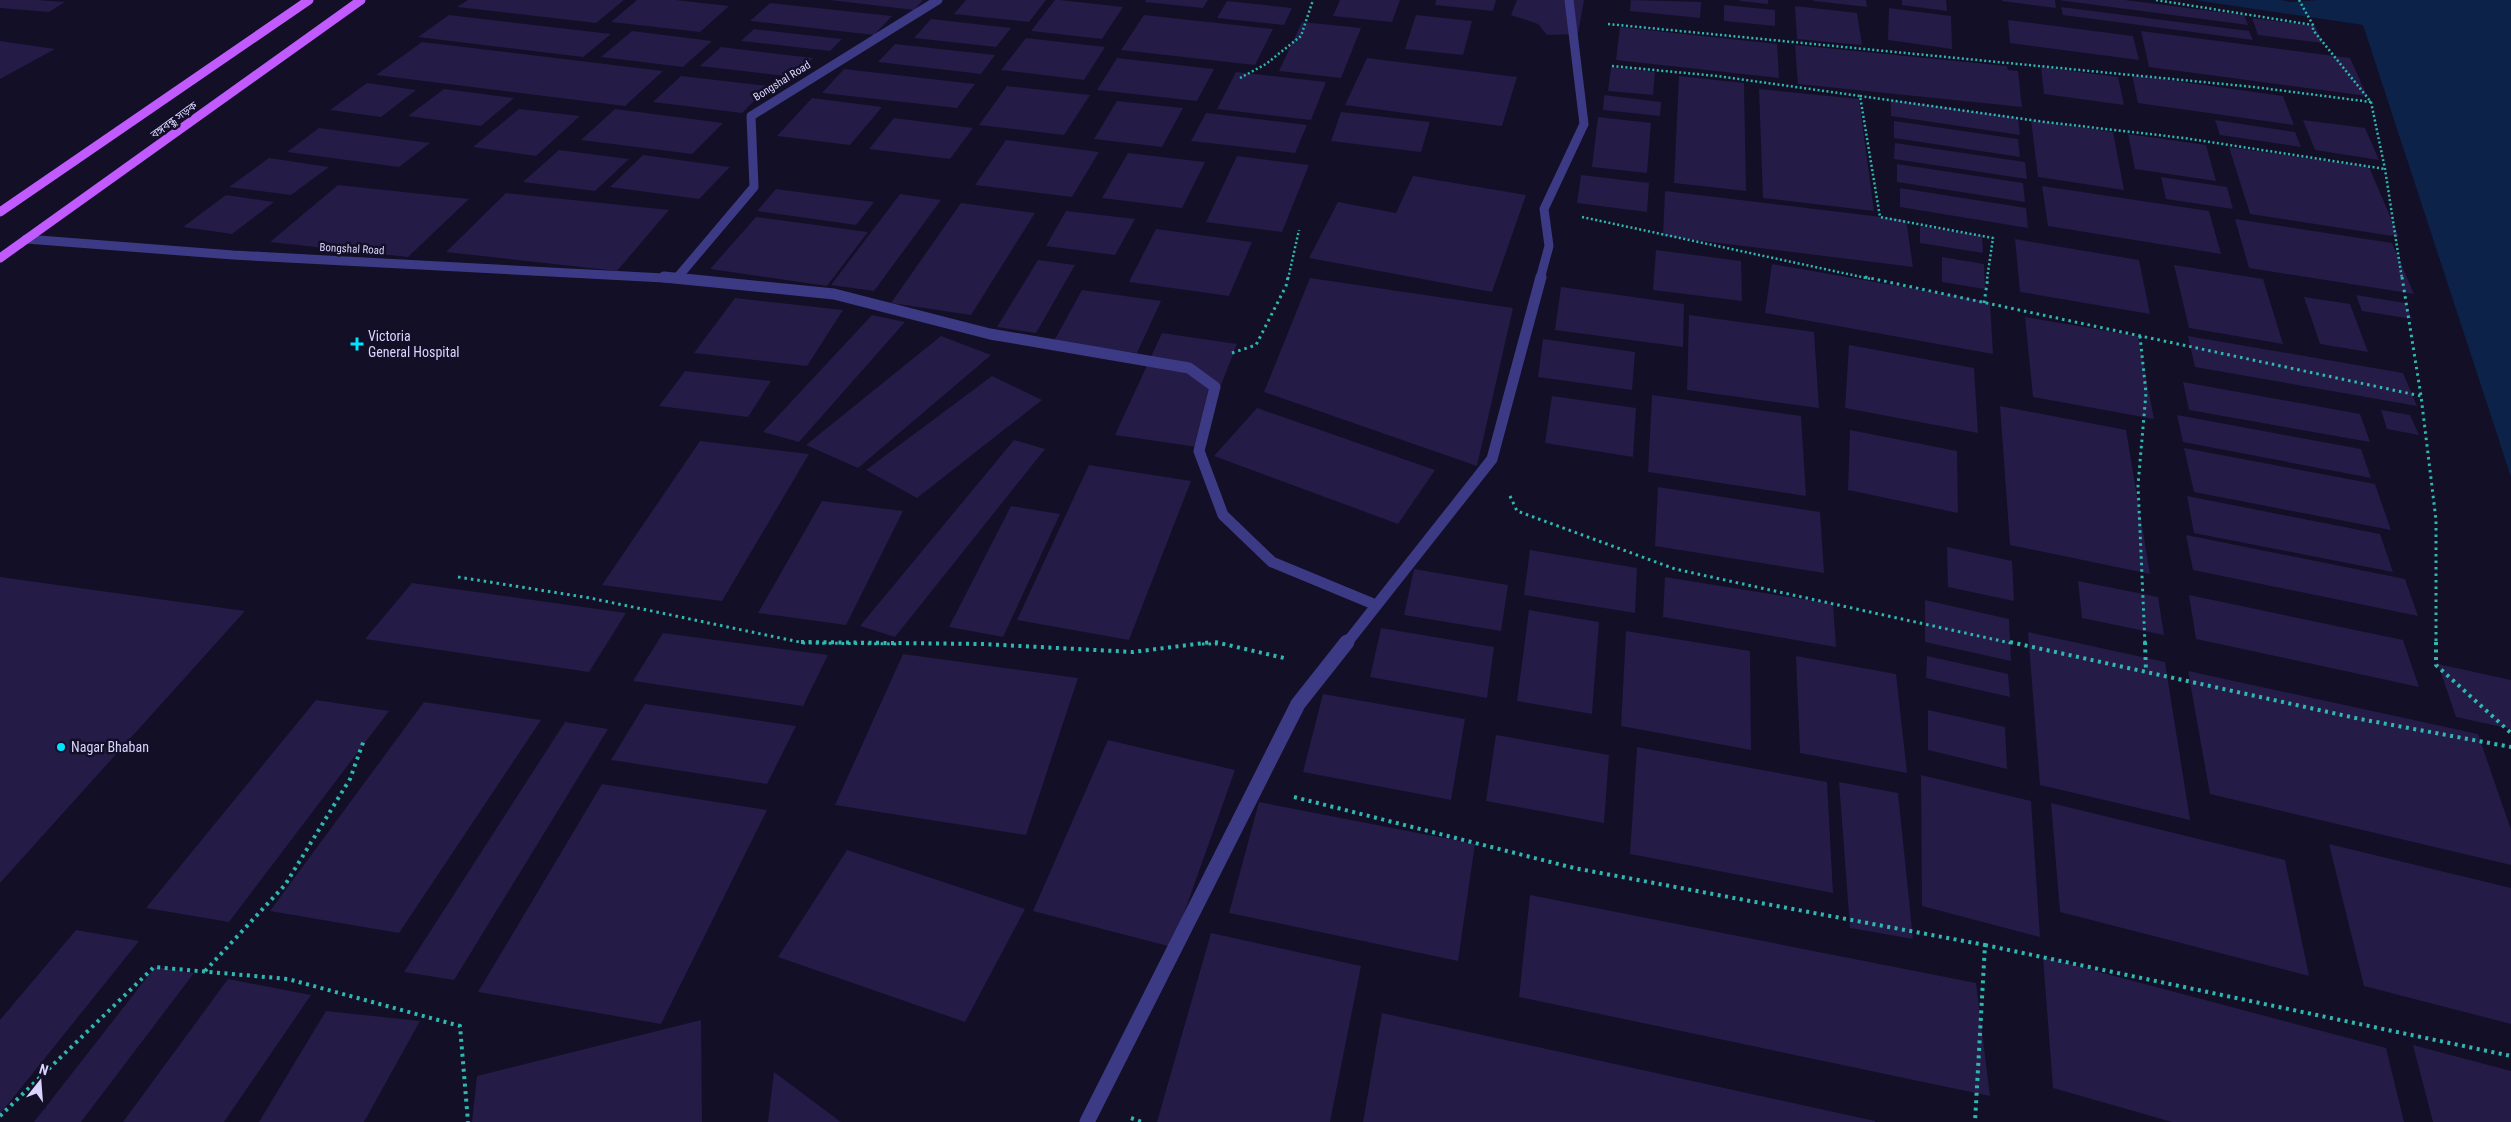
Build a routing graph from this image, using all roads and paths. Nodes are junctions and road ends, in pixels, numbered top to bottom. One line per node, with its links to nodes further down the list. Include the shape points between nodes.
1 (309, 0): 16 (main road, বঙ্গবন্ধু সড়ক)
2 (361, 0): 18 (main road, বঙ্গবন্ধু সড়ক)
3 (938, 0): 20 (street, Bongshal Road, via 751,116 754,187)
4 (1313, 0): 11 (path, via 1301,36 1266,64)
5 (1569, 0): 8 (street)
6 (2156, 0): 9 (path)
7 (2299, 0): 9 (path)
8 (1572, 20): 10 (street); 13 (path, via 2244,86)
9 (2313, 25): 13 (path, via 2313,30)
10 (1577, 63): 12 (path, via 1717,76); 15 (street, via 1584,124)
11 (1240, 78)
12 (1860, 96): 14 (path, via 2184,138); 21 (path, via 1880,218 1993,238)
13 (2371, 102): 14 (path)
14 (2385, 169): 24 (path)
15 (1544, 209): 21 (path); 25 (street, via 1549,246)
16 (0, 212)
17 (1299, 230): 23 (path, via 1286,286 1256,345)
18 (26, 239): 19 (main road, বঙ্গবন্ধু সড়ক); 20 (street, Bongshal Road, via 233,255)
19 (0, 258)
20 (677, 278): 23 (street, Bongshal Road, via 834,294 990,334)
21 (1984, 303): 22 (path)
22 (2140, 336): 24 (path); 29 (path, via 2146,394 2138,485)
23 (1189, 368): 27 (street, via 1215,387 1199,451 1223,515 1272,562)
24 (2421, 396): 30 (path, via 2436,520 2436,665)
25 (1492, 459): 27 (street); 29 (path, via 1517,511 1675,569)
26 (458, 577): 28 (path, via 590,598 804,643 983,644 1133,652 1214,642)
27 (1376, 605): 28 (street)
28 (1326, 668): 33 (street, via 1298,704)
29 (2146, 672): 32 (path, via 2360,719)
30 (2511, 734)
31 (364, 740): 35 (path, via 350,779 285,885)
32 (2511, 747)
33 (1256, 788): 34 (path, via 1574,868); 39 (street)
34 (1985, 945): 36 (path); 40 (path)
35 (204, 971): 37 (path, via 154,967); 38 (path, via 288,979 460,1026)
36 (2511, 1056)
37 (0, 1116)
38 (468, 1122)
39 (1087, 1122)
40 (1975, 1122)

